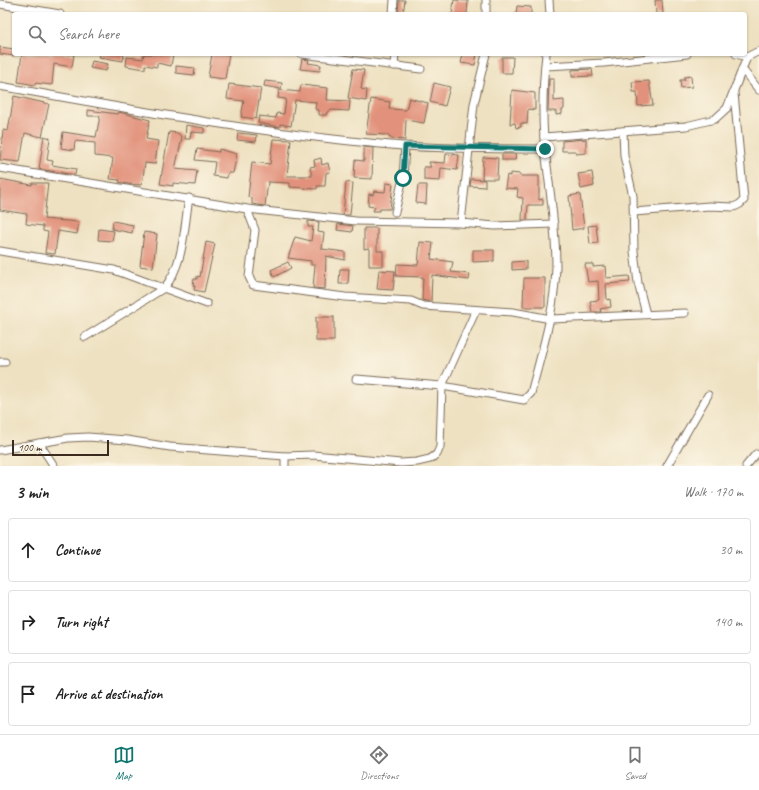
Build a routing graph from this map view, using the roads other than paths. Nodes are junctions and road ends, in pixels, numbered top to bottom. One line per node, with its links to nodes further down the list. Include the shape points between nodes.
1 (394, 0): 6 (street)
2 (486, 0): 7 (street)
3 (549, 0): 8 (street)
4 (0, 4): 5 (street)
5 (48, 12)
6 (393, 12)
7 (486, 12)
8 (550, 12)
9 (759, 51): 16 (street)
10 (317, 56): 17 (street)
11 (396, 56): 17 (street)
12 (486, 56): 27 (street, via 474,104)
13 (546, 56): 18 (street)
14 (669, 56): 18 (street)
15 (743, 56): 16 (street)
16 (747, 57): 20 (street)
17 (394, 66): 19 (street)
18 (545, 66): 25 (street)
19 (421, 69)
20 (742, 69): 22 (street); 23 (street)
21 (0, 86): 26 (street, via 191,119)
22 (734, 90): 24 (street, via 727,108 715,119 686,126); 33 (street, via 744,200 734,207 709,206)
23 (759, 90)
24 (623, 131): 25 (street); 33 (street, via 624,156)
25 (544, 137): 28 (street)
26 (405, 146): 27 (street); 32 (street, via 403,178)
27 (470, 149): 28 (street); 34 (street)
28 (545, 149): 35 (street)
29 (0, 168): 30 (street)
30 (189, 198): 31 (street); 37 (street, via 178,266)
31 (246, 209): 34 (street, via 356,221); 39 (street, via 255,230 249,277 253,285 345,297 411,301 422,306)
32 (395, 212)
33 (634, 212): 41 (street, via 634,251 638,283)
34 (461, 223): 35 (street, via 495,226)
35 (554, 224): 42 (street, via 556,266)
36 (0, 251): 37 (street, via 114,270)
37 (164, 288): 38 (street); 43 (street)
38 (207, 304)
39 (476, 310): 42 (street, via 514,312); 45 (street)
40 (685, 313): 41 (street)
41 (646, 314): 42 (street)
42 (551, 319): 45 (street, via 530,393 524,400)
43 (85, 337)
44 (356, 379): 45 (street)
45 (442, 386): 50 (street, via 440,446 430,459 401,463 313,455)
46 (708, 395): 51 (street)
47 (39, 443): 48 (street); 50 (street, via 88,437 170,447); 52 (street)
48 (0, 450)
49 (756, 454): 54 (street)
50 (285, 456): 53 (street)
51 (669, 465)
52 (54, 466)
53 (285, 466)
54 (746, 466)

